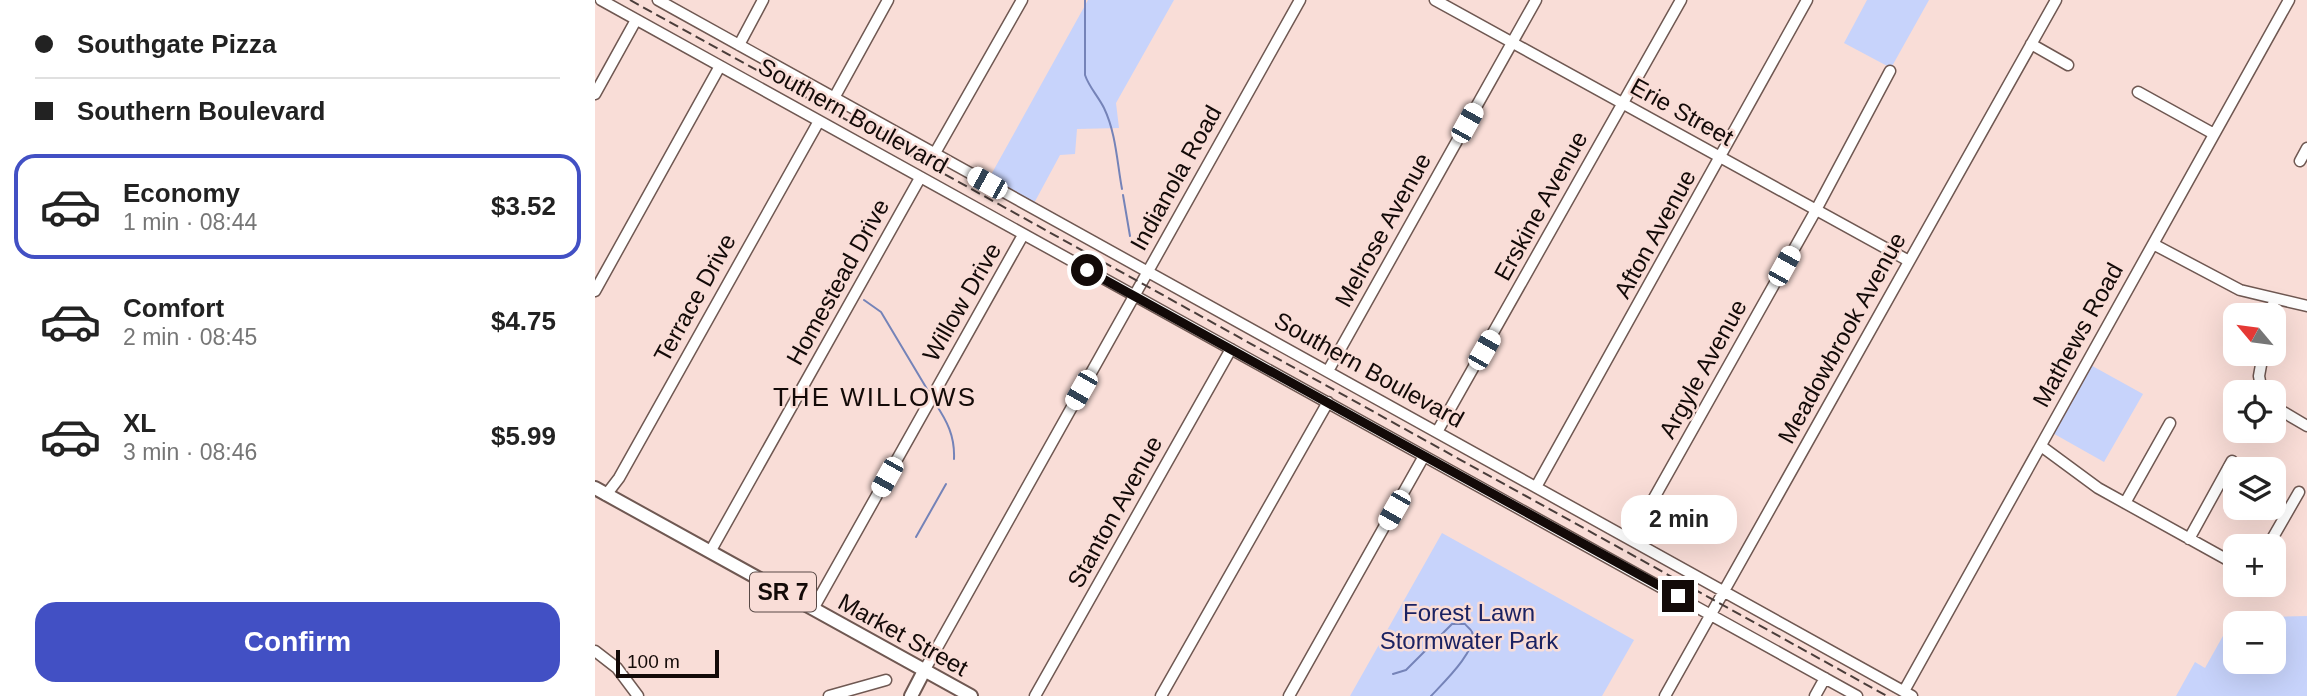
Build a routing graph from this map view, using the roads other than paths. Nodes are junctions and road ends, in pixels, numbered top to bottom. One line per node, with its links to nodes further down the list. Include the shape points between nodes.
1 (601, 0): 13 (street, Southern Boulevard)
2 (658, 0): 16 (street, Southern Boulevard)
3 (763, 0): 16 (street)
4 (888, 0): 22 (street)
5 (1022, 0): 27 (street)
6 (1300, 0): 35 (street, Indianola Road)
7 (1435, 0): 14 (street, Erie Street)
8 (1536, 0): 14 (street, Melrose Avenue)
9 (1681, 0): 23 (street, Erskine Avenue)
10 (1807, 0): 28 (street, Afton Avenue)
11 (2056, 0): 15 (street, Meadowbrook Avenue)
12 (2289, 0): 25 (street, Mathews Road)
13 (636, 20): 18 (street, Southern Boulevard); 21 (street)
14 (1512, 43): 23 (street, Erie Street); 42 (street, Melrose Avenue)
15 (2031, 44): 17 (street); 34 (street, Meadowbrook Avenue)
16 (739, 45): 22 (street, Southern Boulevard)
17 (2068, 65)
18 (720, 66): 24 (street, Southern Boulevard); 36 (street)
19 (1890, 71): 31 (street, Argyle Avenue)
20 (2139, 92): 25 (street)
21 (595, 94)
22 (834, 98): 27 (street, Southern Boulevard)
23 (1622, 103): 28 (street, Erie Street); 47 (street, Erskine Avenue)
24 (819, 121): 30 (street, Southern Boulevard); 52 (street, Terrace Drive, via 623,469)
25 (2214, 134): 33 (street, Mathews Road)
26 (2307, 148): 29 (street)
27 (935, 153): 35 (street, Southern Boulevard)
28 (1721, 158): 31 (street, Erie Street); 51 (street, Afton Avenue)
29 (2300, 161)
30 (920, 178): 32 (street, Southern Boulevard); 58 (street, Homestead Drive)
31 (1816, 210): 34 (street, Erie Street); 57 (street, Argyle Avenue)
32 (1023, 235): 37 (street, Southern Boulevard); 61 (street, Willow Drive)
33 (2153, 244): 38 (street, via 2223,283); 48 (street, Mathews Road)
34 (1909, 261): 60 (street, Meadowbrook Avenue)
35 (1147, 272): 37 (street, Indianola Road); 42 (street, Southern Boulevard)
36 (595, 291)
37 (1134, 295): 41 (street, Southern Boulevard); 64 (street, Indianola Road)
38 (2274, 299): 39 (street); 40 (street)
39 (2273, 303)
40 (2307, 306)
41 (1231, 349): 43 (street, Southern Boulevard); 72 (street, Stanton Avenue)
42 (1328, 371): 47 (street, Southern Boulevard)
43 (1328, 402): 49 (street, Southern Boulevard); 73 (street)
44 (2286, 414): 46 (street)
45 (2170, 423): 54 (street)
46 (2307, 426)
47 (1437, 432): 51 (street, Southern Boulevard)
48 (2041, 446): 54 (street); 67 (street, Mathews Road)
49 (1425, 456): 62 (street, Southern Boulevard); 74 (street)
50 (2223, 477): 56 (street)
51 (1537, 487): 57 (street, Southern Boulevard)
52 (601, 491): 58 (main road, Market Street / SR 7)
53 (2299, 492): 55 (street)
54 (2125, 503): 56 (street)
55 (2275, 534)
56 (2189, 539): 59 (street)
57 (1631, 540): 60 (street, Southern Boulevard)
58 (710, 552): 61 (main road, Market Street / SR 7)
59 (2223, 558)
60 (1724, 591): 62 (street, Meadowbrook Avenue); 67 (street, Southern Boulevard)
61 (813, 609): 64 (main road, Market Street / SR 7)
62 (1711, 614): 65 (street, Southern Boulevard); 75 (street, Meadowbrook Avenue)
63 (595, 651): 68 (street, via 617,668)
64 (924, 671): 70 (main road); 71 (main road, Market Street / SR 7)
65 (1825, 678): 76 (street); 77 (street, Southern Boulevard)
66 (886, 680): 69 (street)
67 (1908, 694)
68 (638, 696)
69 (829, 696)
70 (911, 696)
71 (971, 696)
72 (1035, 696)
73 (1161, 696)
74 (1289, 696)
75 (1665, 696)
76 (1815, 696)
77 (1857, 696)

